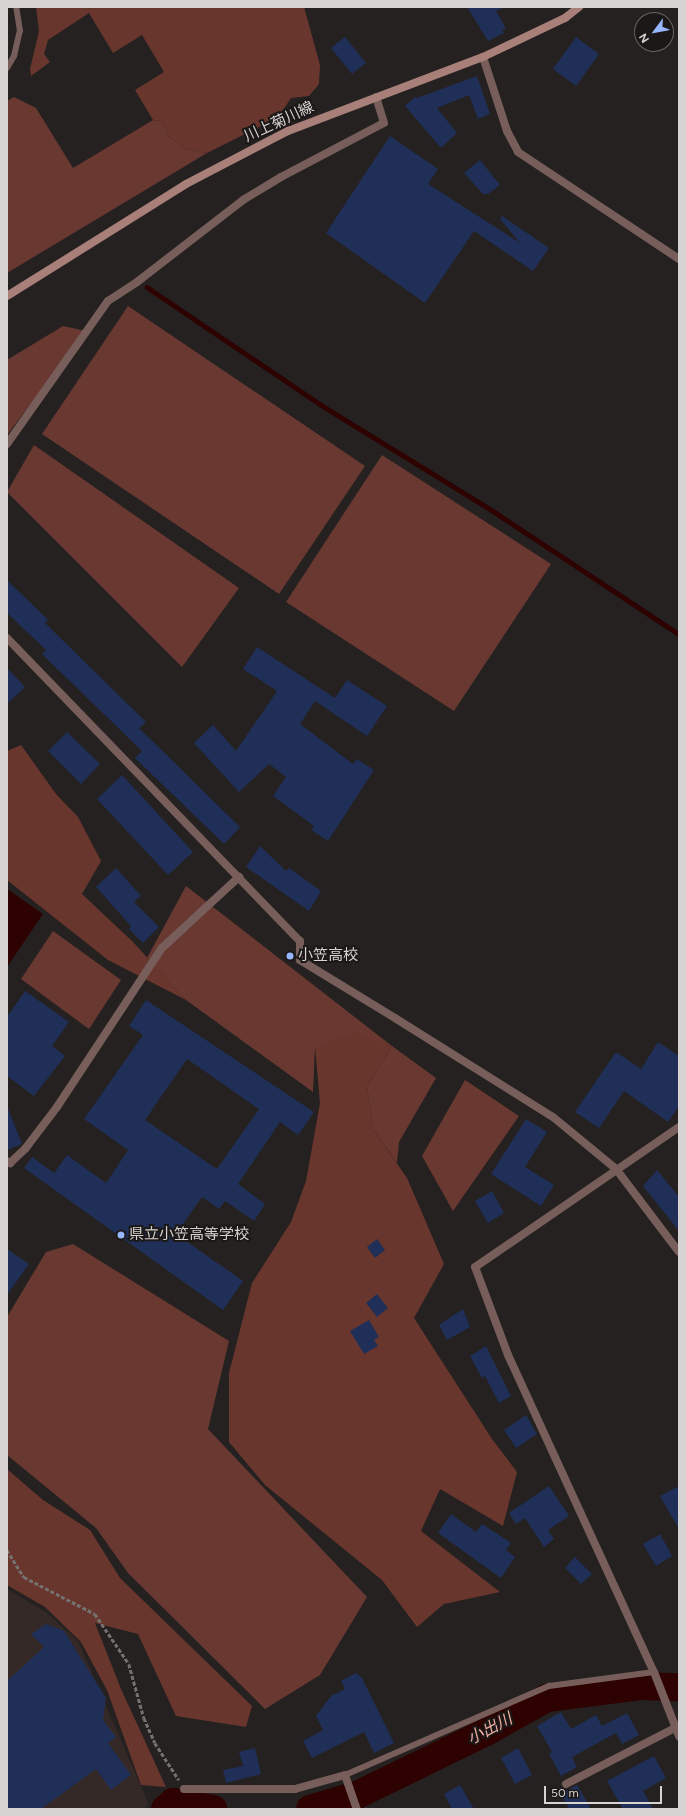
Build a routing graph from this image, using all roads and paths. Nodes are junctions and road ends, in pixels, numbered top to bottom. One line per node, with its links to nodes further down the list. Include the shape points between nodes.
1 (16, 7): 4 (lane, via 20,31 14,56)
2 (579, 7): 3 (main road, 川上菊川線, via 565,18)
3 (482, 57): 5 (main road, 川上菊川線); 6 (street, via 506,131 518,152)
4 (7, 68)
5 (376, 97): 7 (main road, 川上菊川線, via 288,131 186,184); 8 (street, via 384,123 281,176 243,200 137,282 108,301)
6 (679, 259)
7 (7, 296)
8 (7, 444)
9 (7, 638): 10 (street)
10 (239, 877): 12 (street, via 162,948 57,1107 25,1149 10,1163); 13 (street, via 300,940 300,960 553,1117)
11 (679, 1127): 13 (street)
12 (7, 1161)
13 (616, 1169): 14 (street); 16 (street, via 589,1191 475,1267 508,1355)
14 (679, 1252)
15 (7, 1550): 21 (path, via 24,1578 95,1614 129,1664 144,1718 155,1743)
16 (654, 1672): 17 (street); 19 (lane, via 549,1686)
17 (675, 1728): 18 (street); 20 (street)
18 (679, 1736)
19 (345, 1775): 21 (street, via 295,1789); 22 (street)
20 (566, 1784)
21 (184, 1789)
22 (357, 1808)

